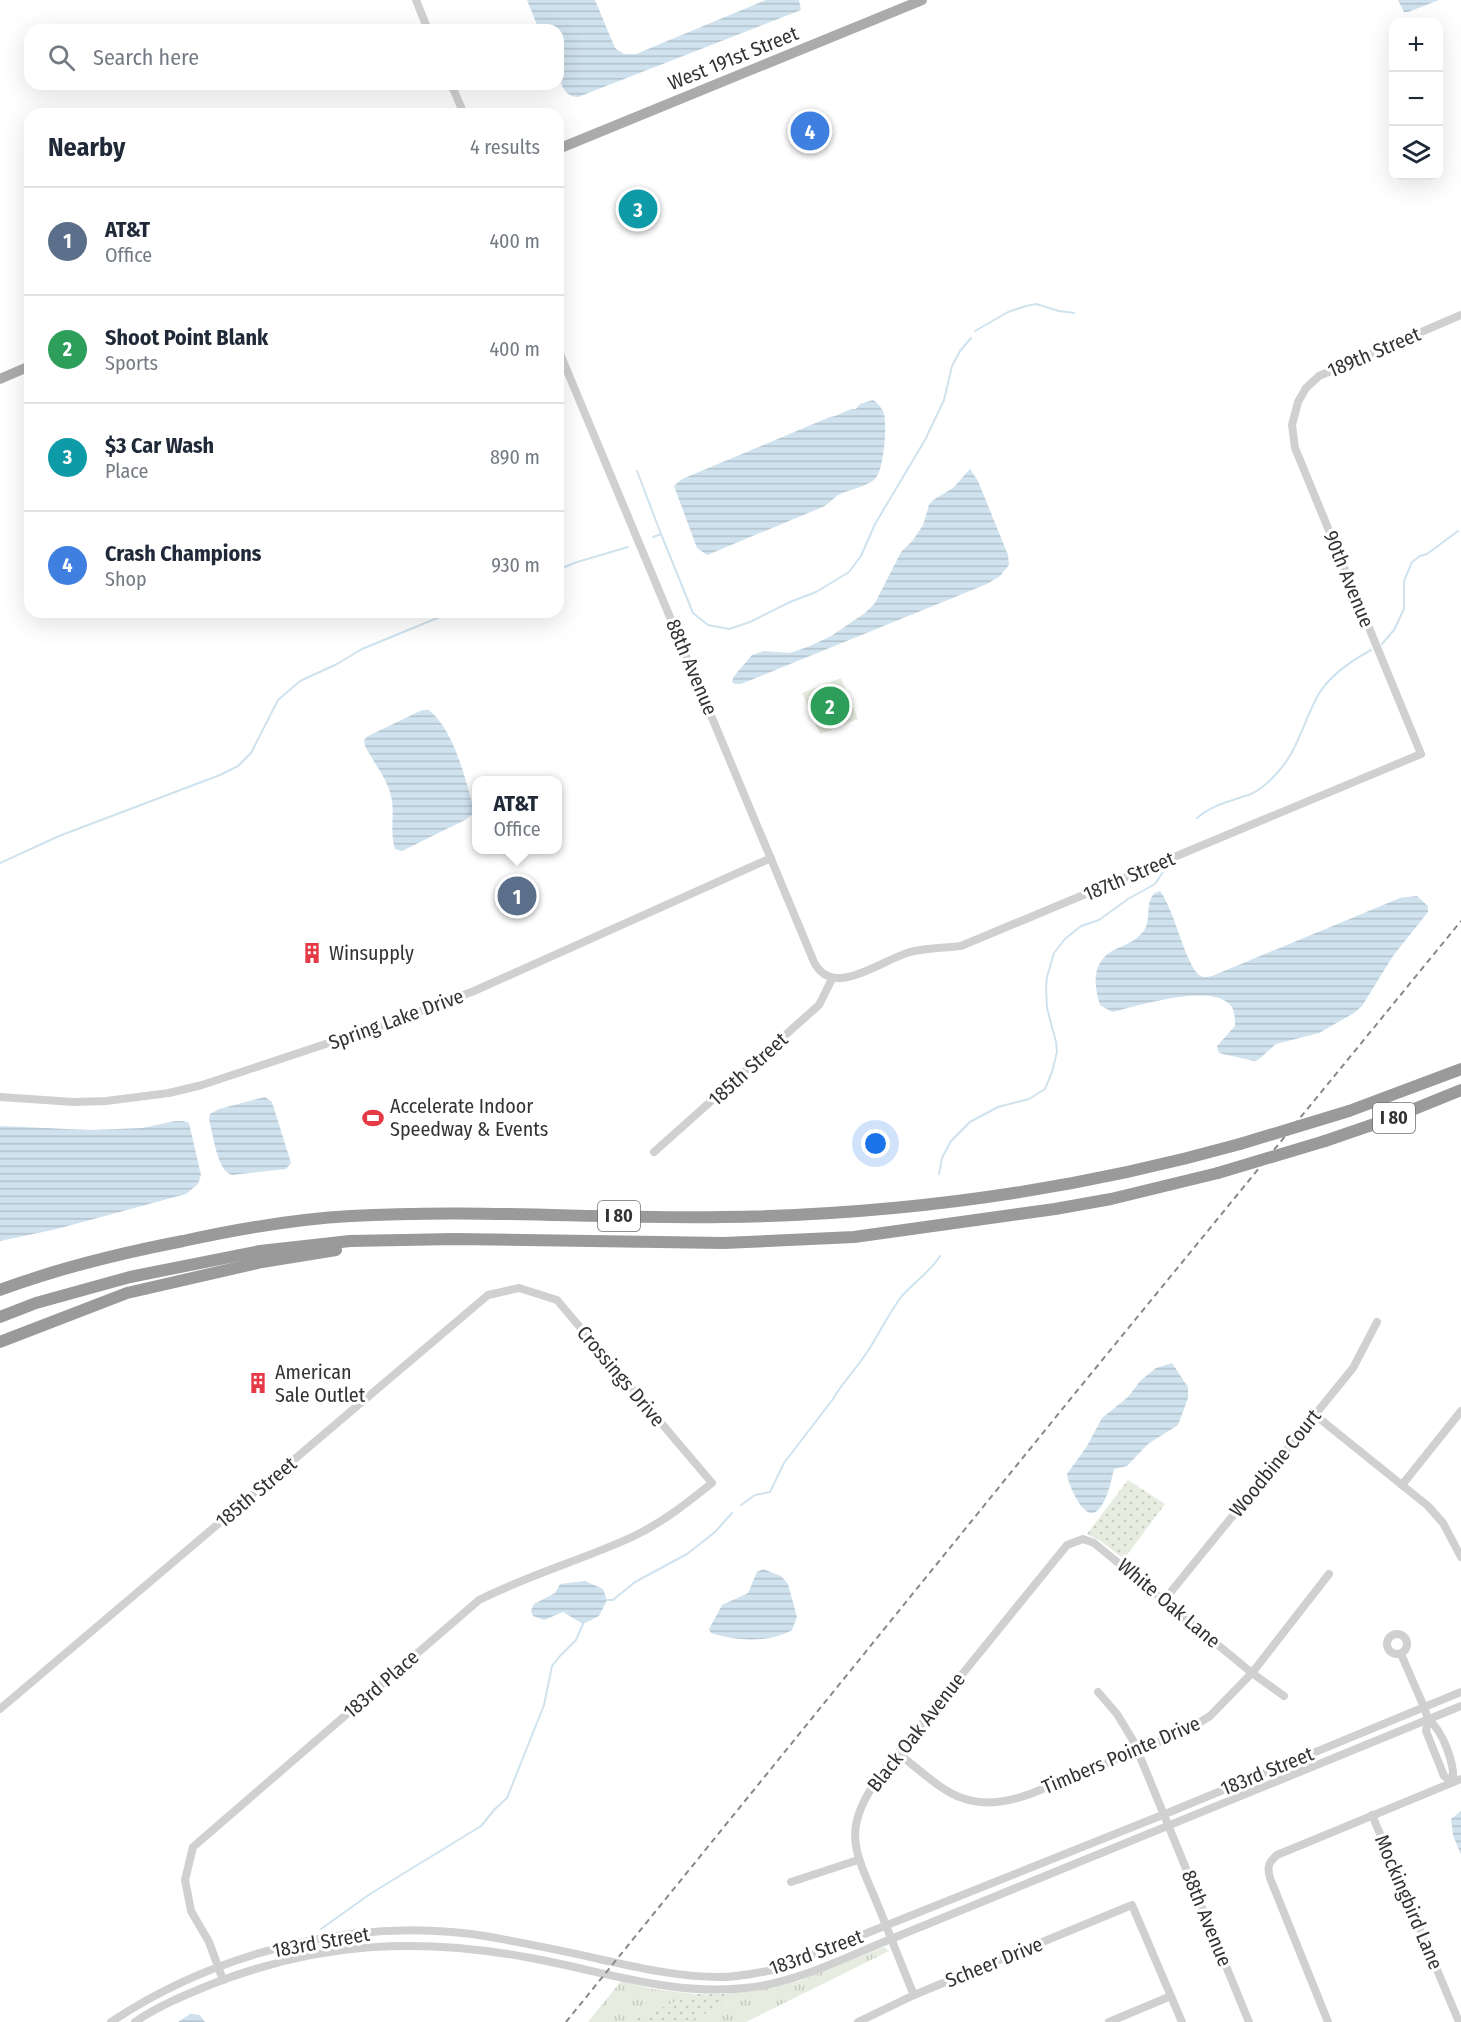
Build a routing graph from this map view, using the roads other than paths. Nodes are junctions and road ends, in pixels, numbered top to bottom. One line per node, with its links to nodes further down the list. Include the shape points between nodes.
1 (416, 0): 3 (street)
2 (922, 0): 6 (main road, West 191st Street)
3 (426, 24)
4 (454, 90): 5 (street)
5 (461, 108)
6 (564, 147)
7 (1461, 315): 11 (street, 189th Street, via 1328,371 1306,388)
8 (564, 363): 13 (street, 88th Avenue)
9 (24, 369): 10 (main road)
10 (0, 379)
11 (1298, 402): 12 (street, 90th Avenue, via 1292,425 1295,448)
12 (1421, 754): 14 (street, 187th Street, via 961,946 910,952 848,978)
13 (771, 858): 14 (street, 88th Avenue, via 814,962); 17 (street, Spring Lake Drive, via 474,991 202,1085 106,1101)
14 (832, 979): 18 (street, 185th Street, via 819,1005)
15 (1461, 1069): 21 (highway, I 80, bridge, via 1349,1111 1169,1164 983,1198 852,1212 724,1217 454,1213 349,1216 256,1226 124,1252)
16 (1461, 1090): 19 (highway, I 80, bridge, via 1392,1118 1218,1173 1055,1209 854,1237 724,1243)
17 (0, 1097)
18 (654, 1152)
19 (400, 1240): 22 (highway, I 80, via 260,1251 130,1277); 24 (highway, via 262,1262 127,1293)
20 (519, 1288): 27 (street, Crossings Drive, via 557,1300); 40 (street, 185th Street, via 488,1295)
21 (0, 1290)
22 (0, 1317)
23 (1377, 1322): 26 (street, Woodbine Court, via 1356,1363)
24 (0, 1342)
25 (1461, 1411): 28 (street)
26 (1314, 1415): 28 (street); 32 (street, Woodbine Court)
27 (712, 1483): 52 (street, 183rd Place, via 674,1514 634,1536 479,1600 193,1847 185,1880 191,1911)
28 (1402, 1485): 30 (street, via 1436,1514)
29 (1083, 1539): 32 (street, White Oak Lane, via 1094,1543); 43 (street, Black Oak Avenue, via 1063,1550)
30 (1461, 1557)
31 (1329, 1574): 34 (street, Timbers Pointe Drive)
32 (1165, 1599): 34 (street, White Oak Lane)
33 (1401, 1654): 39 (street)
34 (1252, 1673): 37 (street, White Oak Lane); 42 (street, Timbers Pointe Drive, via 1221,1707 1199,1724)
35 (1098, 1692): 42 (street, 88th Avenue, via 1126,1726)
36 (1461, 1692): 39 (street, 183rd Street)
37 (1284, 1696)
38 (1461, 1706): 41 (street, 183rd Street)
39 (1424, 1707): 41 (street); 45 (street, 183rd Street)
40 (0, 1709)
41 (1428, 1719): 44 (street, via 1426,1731 1444,1776); 47 (street, 183rd Street)
42 (1137, 1751): 43 (street, Timbers Pointe Drive, via 1011,1801 991,1804 970,1802 949,1793); 45 (street, 88th Avenue)
43 (898, 1753): 48 (street, Black Oak Avenue, via 861,1803 855,1832)
44 (1457, 1780): 46 (street)
45 (1165, 1814): 47 (street, 88th Avenue); 50 (street, 183rd Street)
46 (1372, 1815): 62 (street, via 1276,1855 1267,1868); 63 (street, Mockingbird Lane)
47 (1169, 1826): 51 (street, 183rd Street); 61 (street, 88th Avenue)
48 (858, 1860): 49 (street); 50 (street, Black Oak Avenue)
49 (791, 1882)
50 (886, 1926): 51 (street, Black Oak Avenue); 52 (street, 183rd Street, via 777,1969 719,1977 654,1971 450,1932 386,1931 319,1940)
51 (891, 1939): 53 (street, 183rd Street, via 802,1975 744,1988 659,1986 483,1949 414,1945 357,1948 293,1958); 54 (street, Black Oak Avenue)
52 (219, 1967): 53 (street, 183rd Place); 56 (street, 183rd Street, via 158,1994)
53 (224, 1980): 57 (street, 183rd Street, via 172,2001)
54 (914, 1995): 55 (street, Scheer Drive, via 1132,1905); 58 (street, Scheer Drive)
55 (1171, 1996): 59 (street); 60 (street)
56 (111, 2022)
57 (135, 2022)
58 (858, 2022)
59 (1109, 2022)
60 (1182, 2022)
61 (1250, 2022)
62 (1328, 2022)
63 (1459, 2022)

